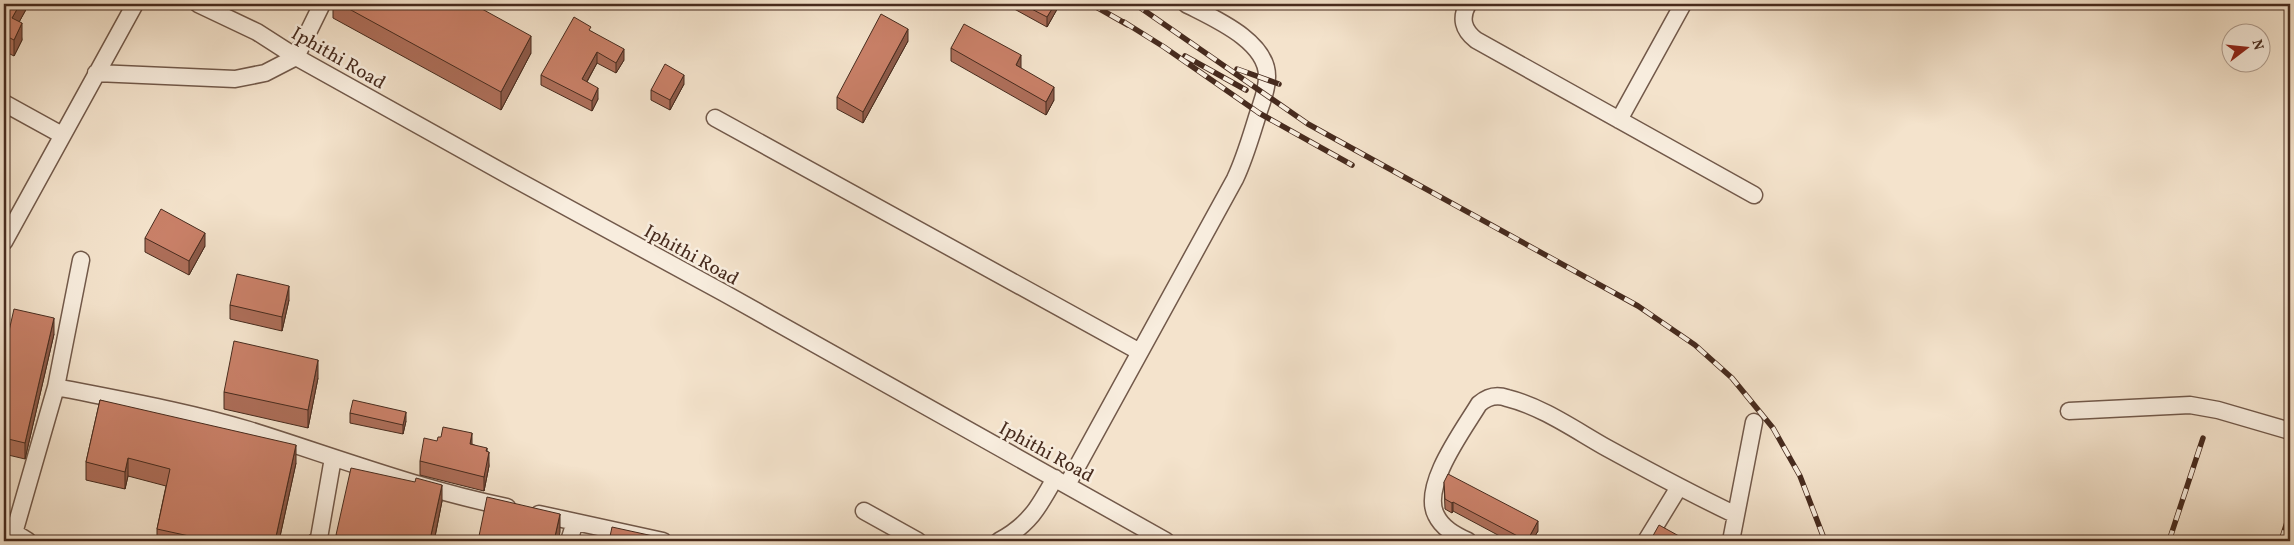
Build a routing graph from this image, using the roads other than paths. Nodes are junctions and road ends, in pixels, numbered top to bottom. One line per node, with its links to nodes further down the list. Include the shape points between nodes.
1 (135, 4): 8 (lane)
2 (198, 4): 7 (lane, Iphithi Road, via 257,32)
3 (322, 4): 7 (lane)
4 (1186, 4): 16 (lane, via 1242,36 1257,50 1267,75 1265,95 1244,160)
5 (1468, 4): 11 (lane, via 1463,23 1467,33 1476,40)
6 (1683, 4): 11 (lane)
7 (296, 57): 8 (lane, via 265,73 235,79); 22 (lane, Iphithi Road)
8 (96, 74): 12 (lane)
9 (4, 103): 12 (lane)
10 (714, 118): 16 (lane)
11 (1619, 120): 13 (lane)
12 (62, 135): 14 (lane)
13 (1754, 195)
14 (4, 242)
15 (81, 260): 17 (lane)
16 (1140, 352): 22 (lane)
17 (56, 387): 21 (lane, via 183,412); 27 (lane)
18 (2070, 411): 20 (lane, via 2190,406 2218,410)
19 (1754, 422): 25 (lane)
20 (2290, 431)
21 (333, 458): 26 (lane, via 434,489); 28 (lane)
22 (1061, 482): 32 (lane, via 1032,516); 33 (lane, Iphithi Road)
23 (1679, 487): 25 (lane); 34 (lane, via 1551,416 1506,397 1491,397 1479,404 1444,464 1433,491 1432,506 1436,515 1454,534); 35 (lane)
24 (864, 511): 31 (lane)
25 (1736, 515): 36 (lane)
26 (575, 522): 29 (lane); 30 (lane)
27 (15, 534)
28 (318, 540)
29 (569, 541)
30 (663, 541)
31 (918, 541)
32 (999, 541)
33 (1166, 541)
34 (1468, 541)
35 (1646, 541)
36 (1731, 541)

